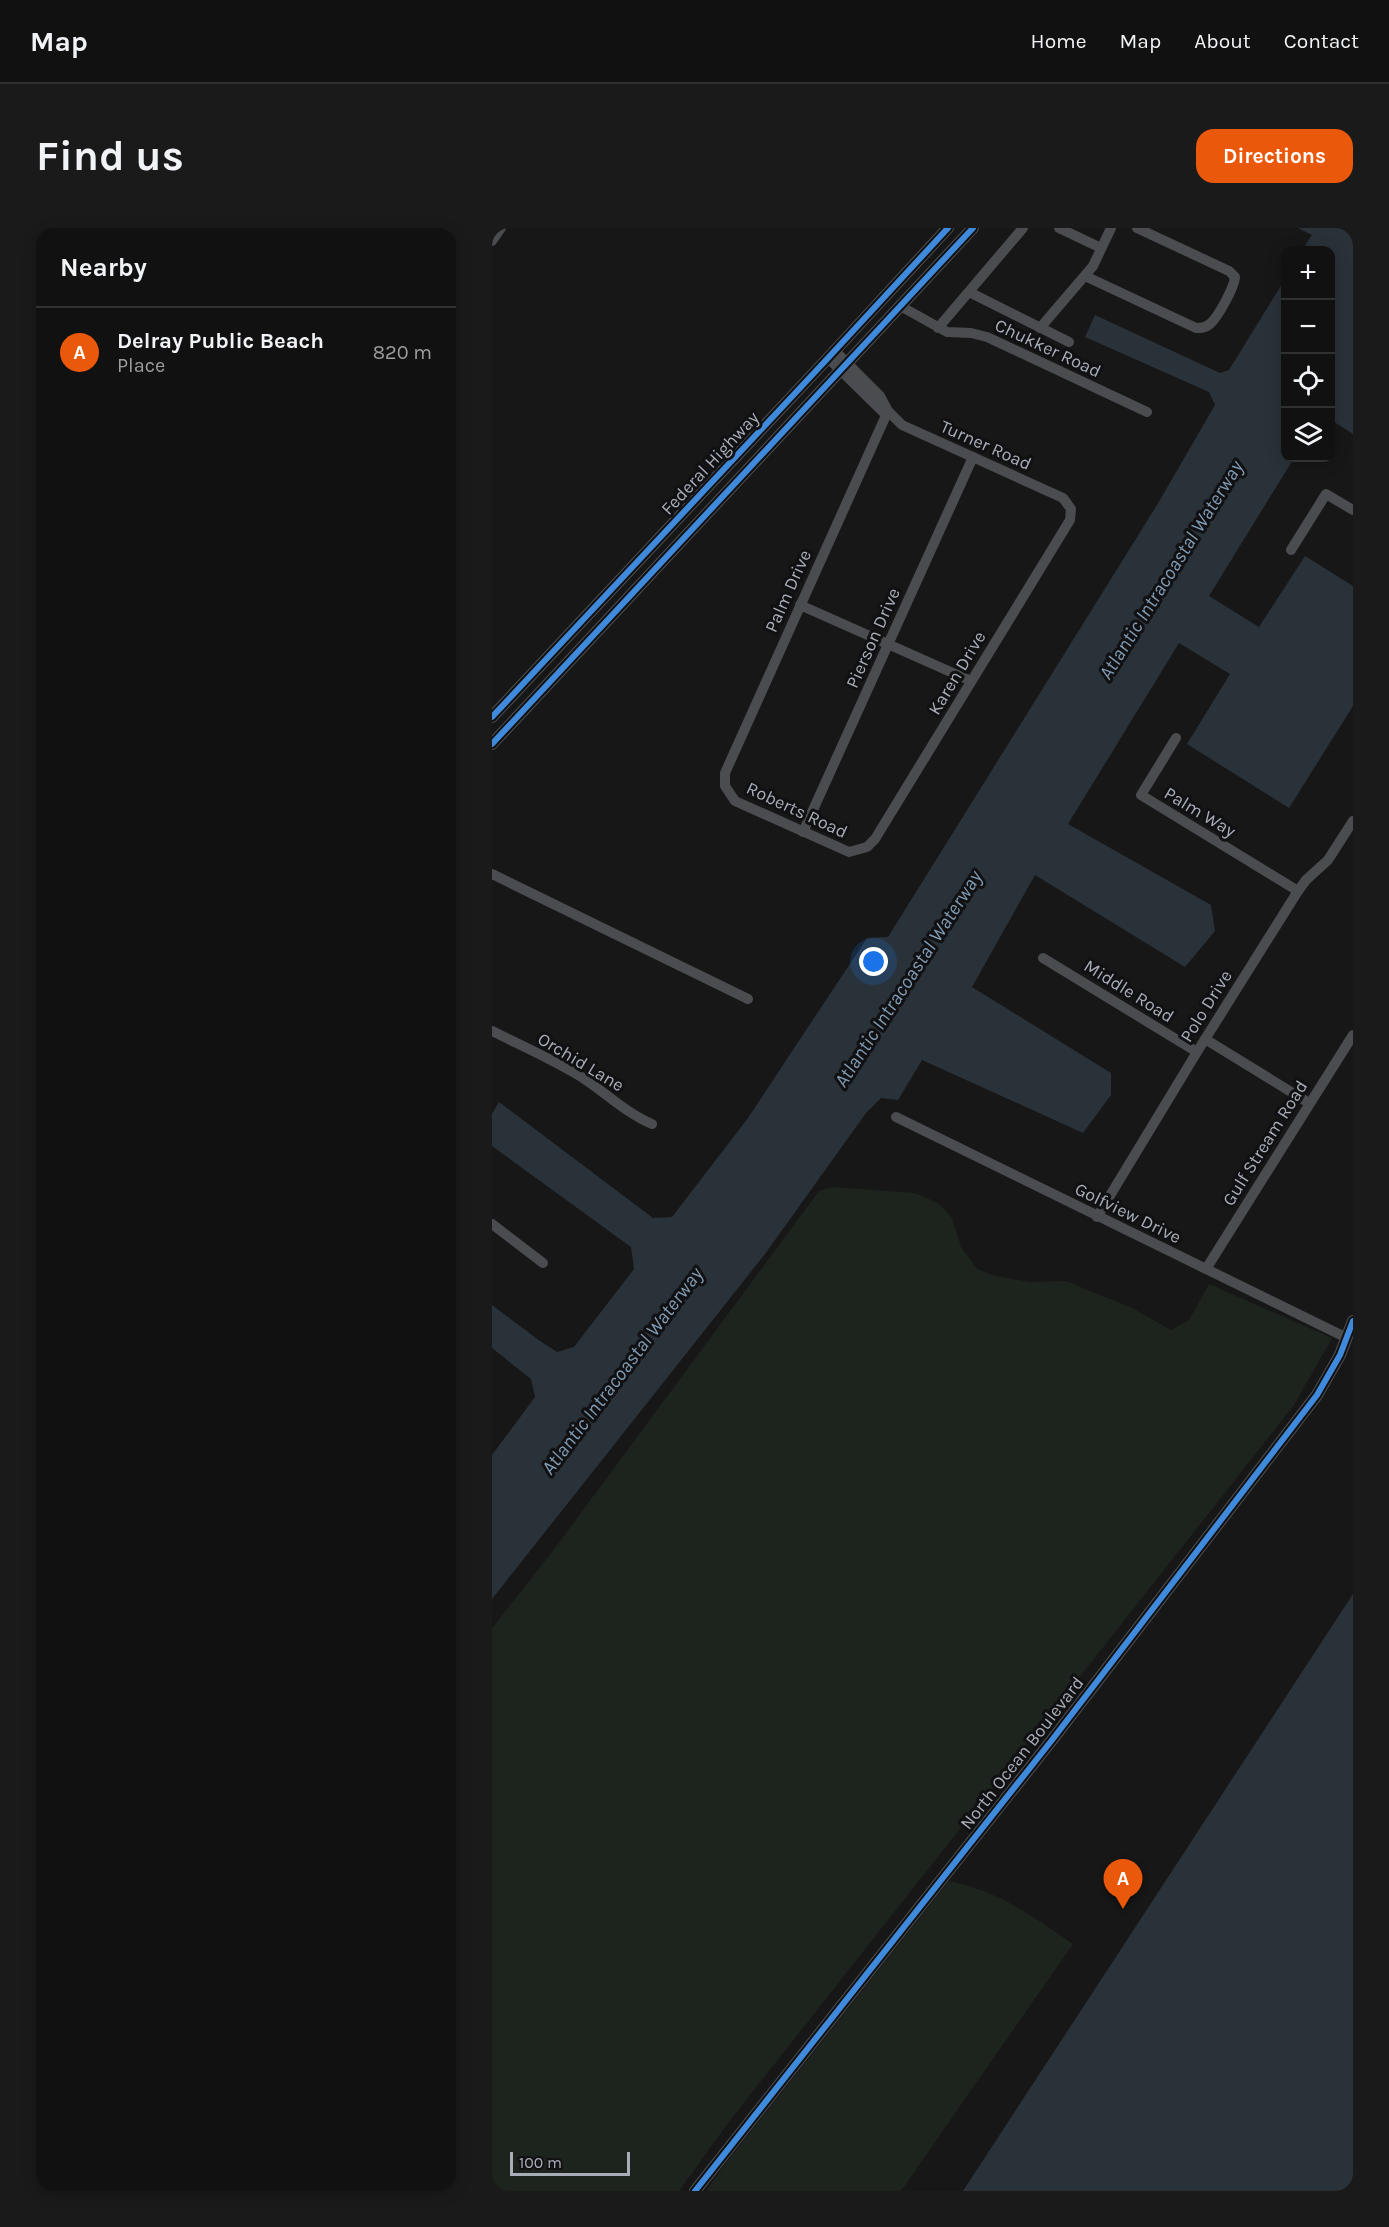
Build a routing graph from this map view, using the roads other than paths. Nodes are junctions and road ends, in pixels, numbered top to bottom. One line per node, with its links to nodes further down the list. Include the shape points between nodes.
1 (501, 228): 8 (street)
2 (948, 228): 16 (main road, Federal Highway)
3 (973, 228): 12 (main road, Federal Highway)
4 (1023, 228): 11 (street)
5 (1059, 228): 9 (street)
6 (1111, 228): 9 (street)
7 (1137, 228): 10 (street, via 1235,277 1210,324 1196,328)
8 (492, 241)
9 (1101, 248): 10 (street)
10 (1085, 276): 13 (street)
11 (969, 292): 13 (street); 14 (street)
12 (902, 307): 14 (street, Chukker Road); 17 (main road, Federal Highway)
13 (1040, 327): 15 (street)
14 (938, 328): 19 (street, Chukker Road, via 987,337)
15 (1069, 342)
16 (832, 355): 17 (street, Turner Road); 23 (main road, Federal Highway)
17 (844, 368): 18 (street, Turner Road, via 883,412); 27 (main road, Federal Highway)
18 (888, 411): 20 (street, Turner Road, via 902,425); 25 (street, Palm Drive)
19 (1147, 412)
20 (973, 457): 21 (street, Turner Road, via 1063,498); 28 (street, Pierson Drive)
21 (1071, 508): 29 (street, Karen Drive, via 1070,520)
22 (1353, 510): 24 (street, via 1326,494)
23 (680, 516): 26 (main road, Federal Highway); 27 (main road, via 682,526 676,539 611,609)
24 (1291, 550)
25 (800, 605): 28 (street); 36 (street, Palm Drive, via 726,768)
26 (588, 614): 30 (main road, Federal Highway); 31 (main road, via 578,634 542,672 537,686)
27 (604, 625): 31 (main road, Federal Highway)
28 (888, 645): 29 (street); 38 (street, Pierson Drive)
29 (971, 681): 39 (street, Karen Drive, via 875,838)
30 (519, 687): 32 (main road, Federal Highway); 33 (main road, via 522,701)
31 (541, 693): 33 (main road, Federal Highway)
32 (492, 717)
33 (515, 719): 35 (main road, Federal Highway)
34 (1176, 738): 41 (street, Palm Way, via 1141,795)
35 (492, 744)
36 (725, 786): 38 (street, Roberts Road, via 735,801)
37 (1353, 821): 41 (street, Polo Drive, via 1328,860)
38 (803, 832): 39 (street, Roberts Road, via 843,850)
39 (861, 850)
40 (492, 874): 43 (street)
41 (1298, 891): 46 (street, Polo Drive)
42 (1044, 958): 47 (street, Middle Road)
43 (748, 999)
44 (492, 1031): 50 (street, Orchid Lane, via 584,1078)
45 (1353, 1035): 48 (street, Gulf Stream Road)
46 (1205, 1039): 47 (street, Polo Drive); 48 (street)
47 (1197, 1052): 51 (street, Polo Drive)
48 (1309, 1103): 54 (street, Gulf Stream Road)
49 (896, 1117): 51 (street, Golfview Drive)
50 (652, 1124)
51 (1097, 1217): 54 (street, Golfview Drive)
52 (492, 1224): 53 (street)
53 (543, 1263)
54 (1206, 1269): 56 (street, Golfview Drive)
55 (1353, 1321): 56 (main road, North Ocean Boulevard)
56 (1347, 1338): 57 (main road, North Ocean Boulevard, via 1322,1387 1283,1439 1058,1732)
57 (695, 2191)

